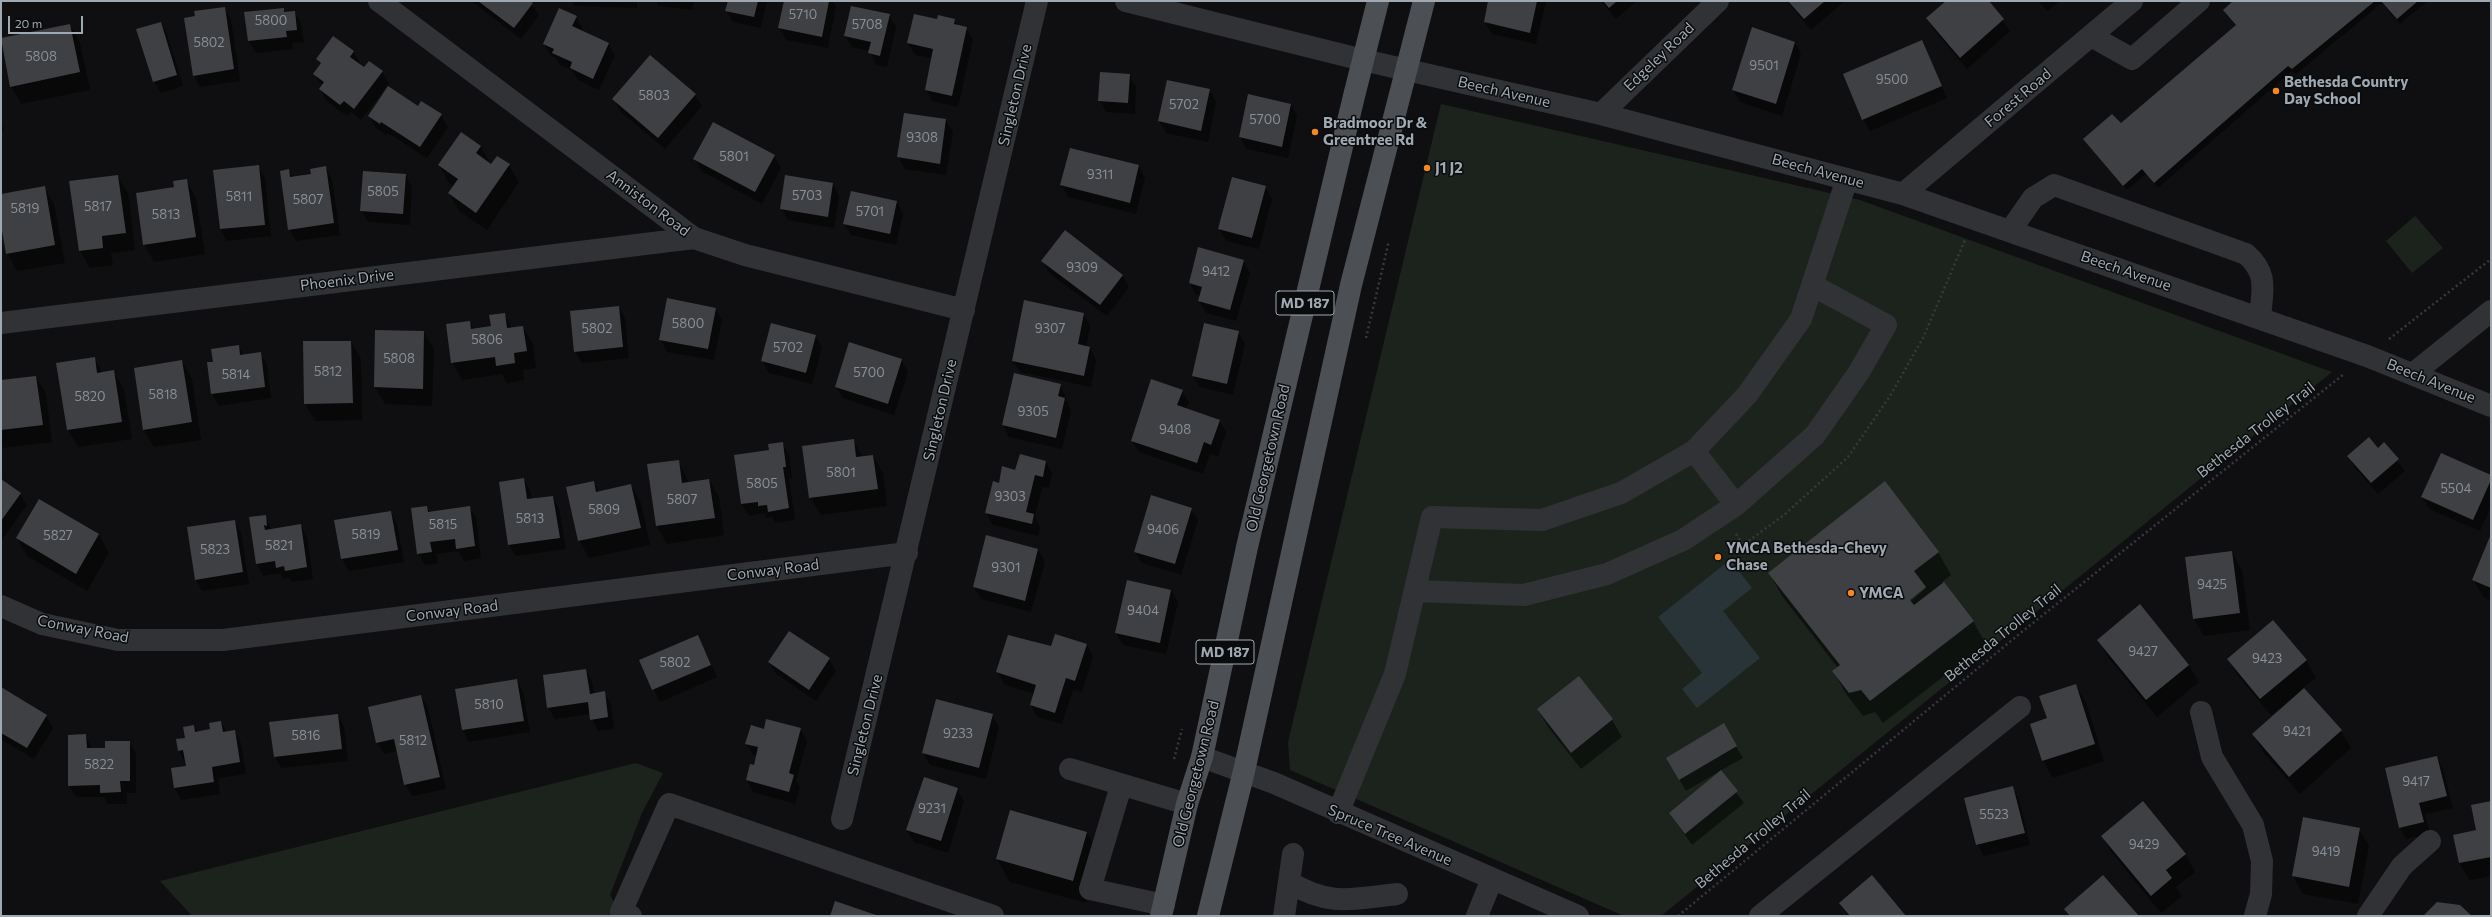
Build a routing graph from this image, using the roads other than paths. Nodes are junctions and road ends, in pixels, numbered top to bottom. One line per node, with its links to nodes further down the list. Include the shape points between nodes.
1 (379, 1): 16 (street, Anniston Road)
2 (1037, 1): 18 (street, Singleton Drive)
3 (1126, 1): 10 (street, Beech Avenue)
4 (1378, 1): 10 (main road, Old Georgetown Road / MD 187)
5 (1424, 1): 11 (main road, MD 187)
6 (1718, 1): 12 (street, Edgeley Road)
7 (2132, 1): 9 (street, Forest Road)
8 (2199, 1): 9 (street, via 2132,59)
9 (2091, 36): 14 (street, Forest Road)
10 (1363, 60): 11 (street, Beech Avenue); 31 (main road, Old Georgetown Road / MD 187, via 1247,547)
11 (1406, 69): 12 (street, Beech Avenue); 33 (main road, MD 187, via 1351,285)
12 (1600, 114): 13 (street, Beech Avenue)
13 (1847, 179): 14 (street, Beech Avenue); 17 (street)
14 (1903, 194): 15 (street, Beech Avenue)
15 (2010, 231): 20 (street, Beech Avenue); 20 (street, via 2033,198 2054,185 2246,254 2257,263 2263,278)
16 (694, 238): 18 (street, Anniston Road, via 745,255); 21 (street, Phoenix Drive)
17 (1812, 285): 24 (street, via 1801,319 1747,395); 25 (street, via 1886,325 1859,372 1815,435)
18 (964, 310): 26 (street, Singleton Drive)
19 (2491, 311): 22 (street)
20 (2260, 318): 22 (street, Beech Avenue)
21 (1, 323)
22 (2414, 373): 23 (street, Beech Avenue)
23 (2491, 406)
24 (1694, 451): 25 (street); 27 (street, via 1621,493 1542,520 1432,517)
25 (1736, 505): 27 (street, via 1683,540 1607,574 1524,595)
26 (907, 553): 28 (street, Conway Road, via 223,640 118,640 42,624); 37 (street, Singleton Drive)
27 (1415, 591): 36 (street, via 1395,674)
28 (1, 606)
29 (2020, 707): 50 (street)
30 (2201, 712): 51 (street, via 2212,757 2253,825 2261,853 2261,894)
31 (1202, 757): 33 (street, Spruce Tree Avenue); 35 (main road, Old Georgetown Road / MD 187)
32 (1070, 769): 34 (street)
33 (1244, 771): 36 (street, Spruce Tree Avenue); 46 (main road, MD 187)
34 (1121, 786): 35 (street); 43 (street, via 1090,889)
35 (1187, 804): 43 (main road, Old Georgetown Road / MD 187)
36 (1338, 813): 40 (street, Spruce Tree Avenue)
37 (842, 819)
38 (2430, 842): 52 (street, via 2402,866)
39 (1293, 854): 41 (street)
40 (1492, 879): 48 (street); 49 (street, Spruce Tree Avenue)
41 (1289, 882): 42 (street, via 1309,894 1335,900); 47 (street)
42 (1397, 894)
43 (1162, 910)
44 (631, 916): 45 (street, via 621,912 669,804)
45 (993, 916)
46 (1208, 916)
47 (1284, 916)
48 (1477, 916)
49 (1578, 916)
50 (1760, 916)
51 (2254, 916)
52 (2368, 916)

